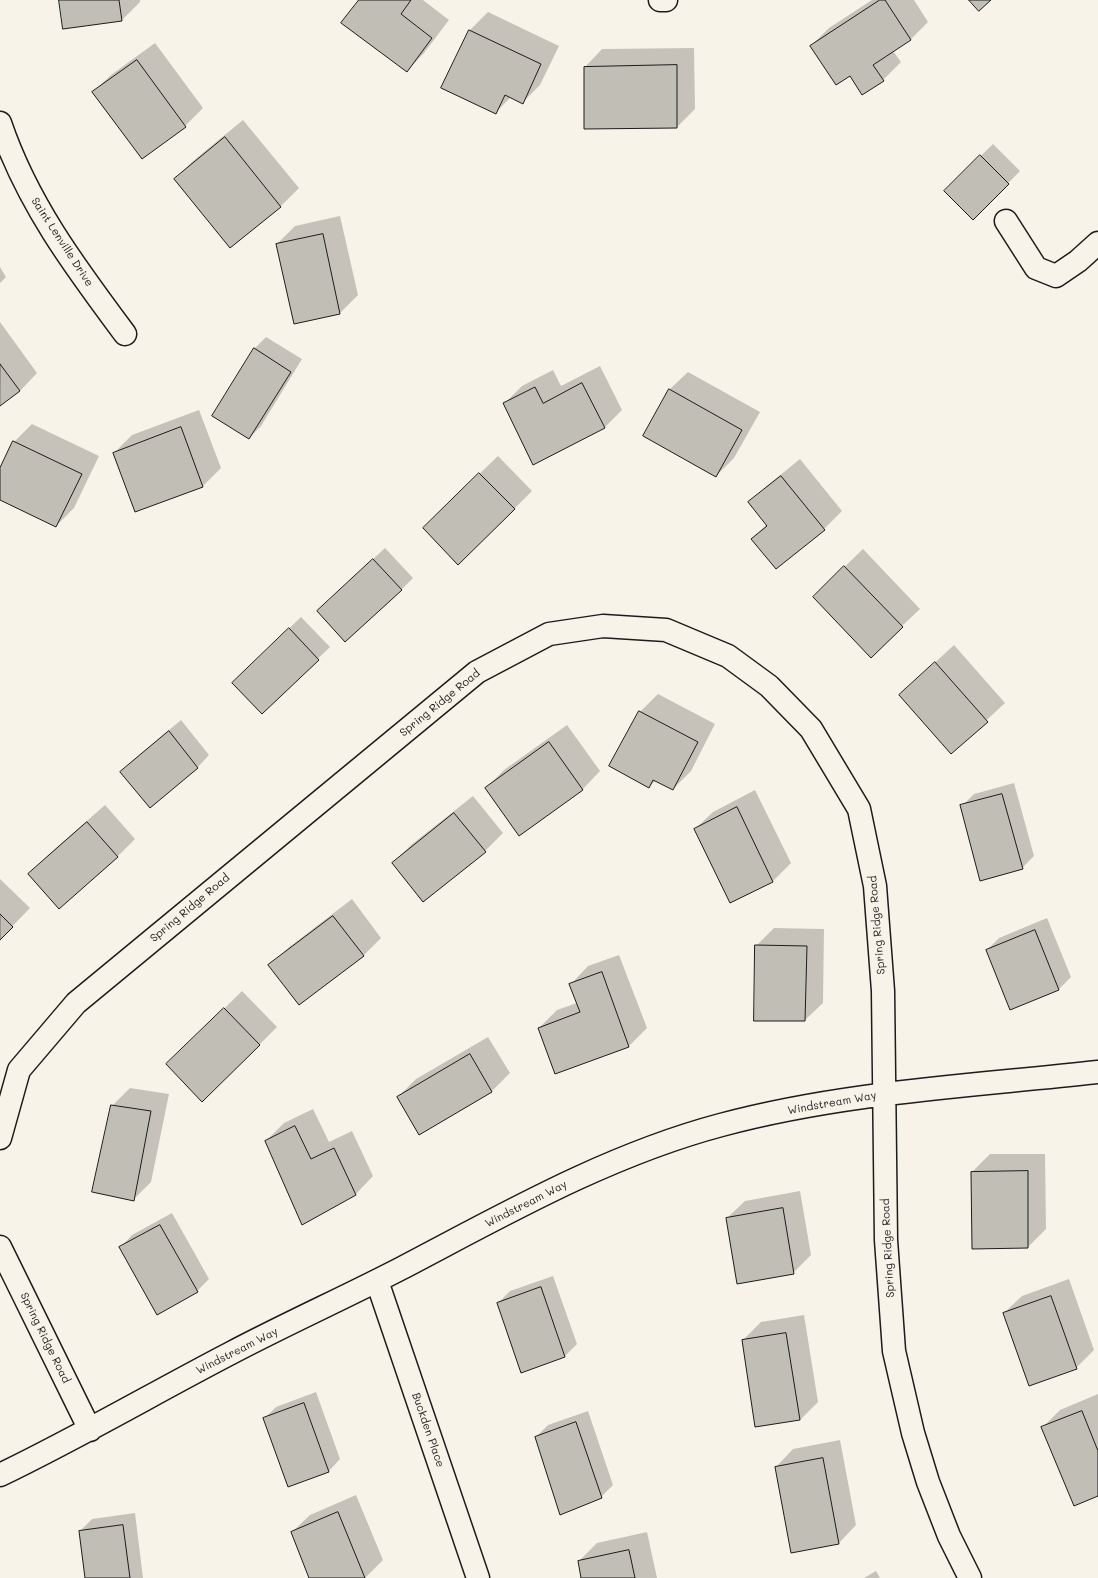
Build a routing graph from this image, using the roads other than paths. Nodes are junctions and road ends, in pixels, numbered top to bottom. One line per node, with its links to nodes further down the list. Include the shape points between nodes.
1 (660, 0): 2 (street)
2 (666, 0)
3 (0, 123): 6 (street, Saint Lenville Drive, via 16,166 42,215 82,276)
4 (1006, 221): 5 (street, via 1036,268 1056,276)
5 (1098, 243)
6 (125, 334)
7 (1098, 1072): 8 (street, Windstream Way)
8 (884, 1094): 9 (street, Spring Ridge Road, via 883,991 875,886 859,809 811,729 769,686 728,656 666,630 604,626 549,634 477,672 76,1003 19,1070); 11 (street, Windstream Way, via 774,1113 720,1125 667,1142 608,1164 547,1192); 15 (street, Spring Ridge Road, via 886,1240 894,1351 913,1433 928,1482 949,1536)
9 (0, 1138)
10 (0, 1247): 12 (street, Spring Ridge Road)
11 (377, 1281): 12 (street, Windstream Way, via 232,1352); 14 (street, Buckden Place)
12 (90, 1430): 13 (street, Windstream Way)
13 (0, 1475)
14 (478, 1578)
15 (970, 1578)

